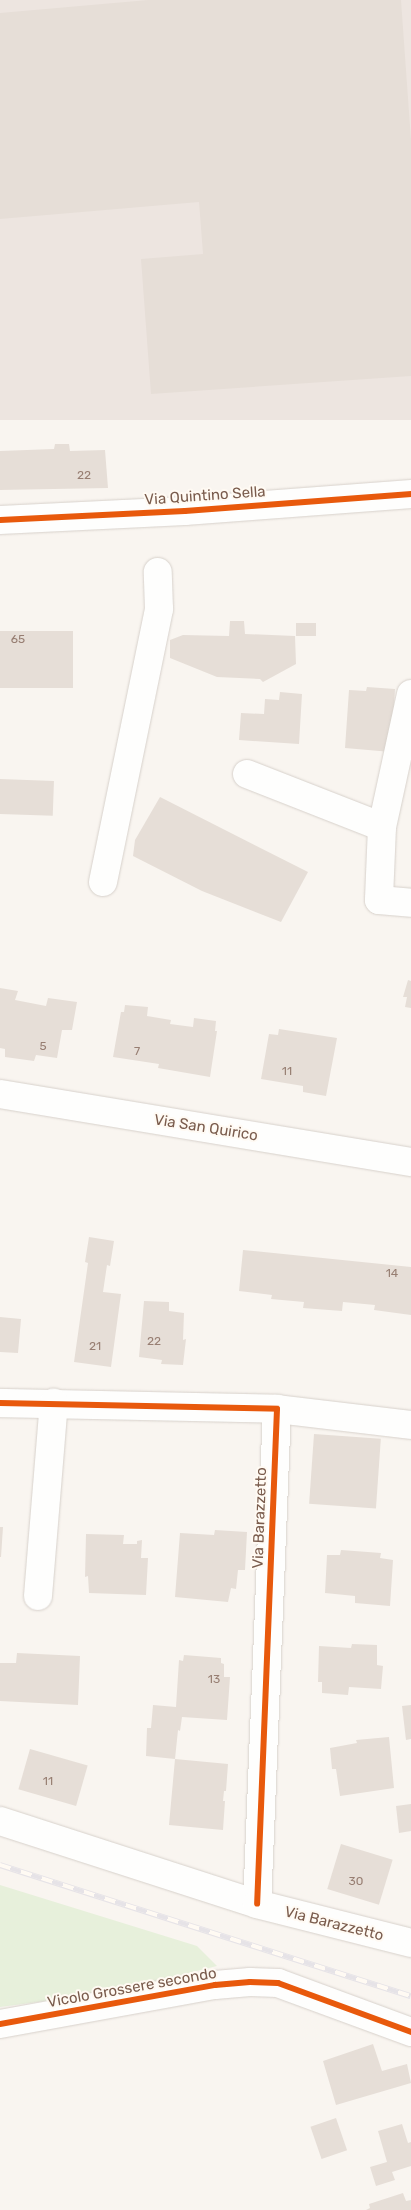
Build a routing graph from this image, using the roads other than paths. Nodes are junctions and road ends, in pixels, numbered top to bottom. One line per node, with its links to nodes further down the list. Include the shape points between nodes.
1 (411, 494): 2 (street, Via Quintino Sella, via 185,511)
2 (0, 520)
3 (158, 572): 7 (street, via 159,609)
4 (411, 694): 6 (street)
5 (246, 774): 6 (street)
6 (382, 827): 8 (street, via 379,900)
7 (103, 882)
8 (411, 903)
9 (0, 1094): 10 (street, Via San Quirico)
10 (411, 1162)
11 (0, 1403): 12 (street)
12 (54, 1403): 13 (street); 15 (street)
13 (277, 1409): 14 (street); 17 (street, Via Barazzetto)
14 (411, 1425)
15 (38, 1596)
16 (0, 1821): 17 (street, Via Barazzetto)
17 (257, 1904): 18 (street, Via Barazzetto)
18 (411, 1943)
19 (0, 2024): 20 (street, Vicolo Grossere secondo, via 215,1985 278,1982)
20 (409, 2035)

